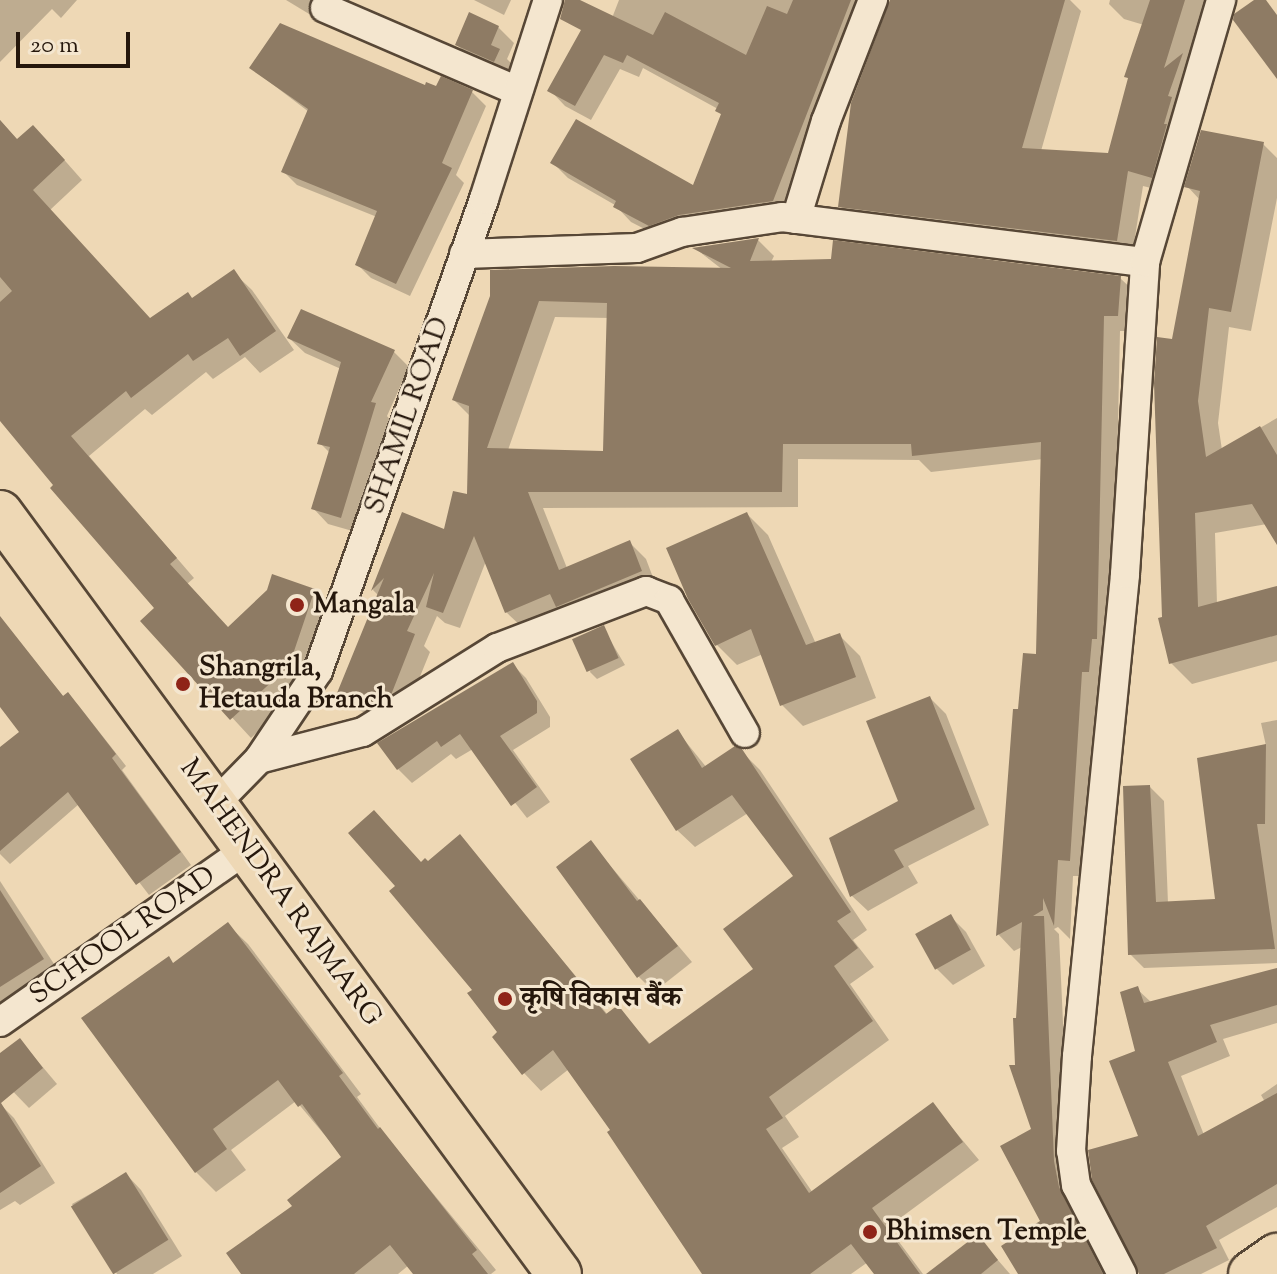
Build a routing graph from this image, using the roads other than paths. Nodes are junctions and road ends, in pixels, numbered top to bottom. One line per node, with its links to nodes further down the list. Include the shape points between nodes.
1 (548, 0): 5 (street, SHAMIL ROAD)
2 (873, 0): 6 (street, via 826,121)
3 (1221, 0): 8 (street)
4 (325, 8): 5 (street)
5 (518, 91): 7 (street, SHAMIL ROAD)
6 (796, 219): 7 (street, via 682,232 637,248); 8 (street)
7 (464, 254): 11 (street, SHAMIL ROAD, via 318,671)
8 (1145, 262): 17 (street, via 1125,574 1071,1151 1076,1185)
9 (0, 513): 12 (highway, MAHENDRA RAJMARG)
10 (745, 733): 11 (street, via 669,600 646,591 497,648 363,732)
11 (259, 759): 12 (street, SHAMIL ROAD)
12 (215, 804): 13 (highway, MAHENDRA RAJMARG)
13 (247, 849): 14 (street, SCHOOL ROAD); 16 (highway, MAHENDRA RAJMARG)
14 (0, 1022)
15 (1277, 1256): 18 (highway)
16 (559, 1274)
17 (1122, 1274)
18 (1251, 1274)

